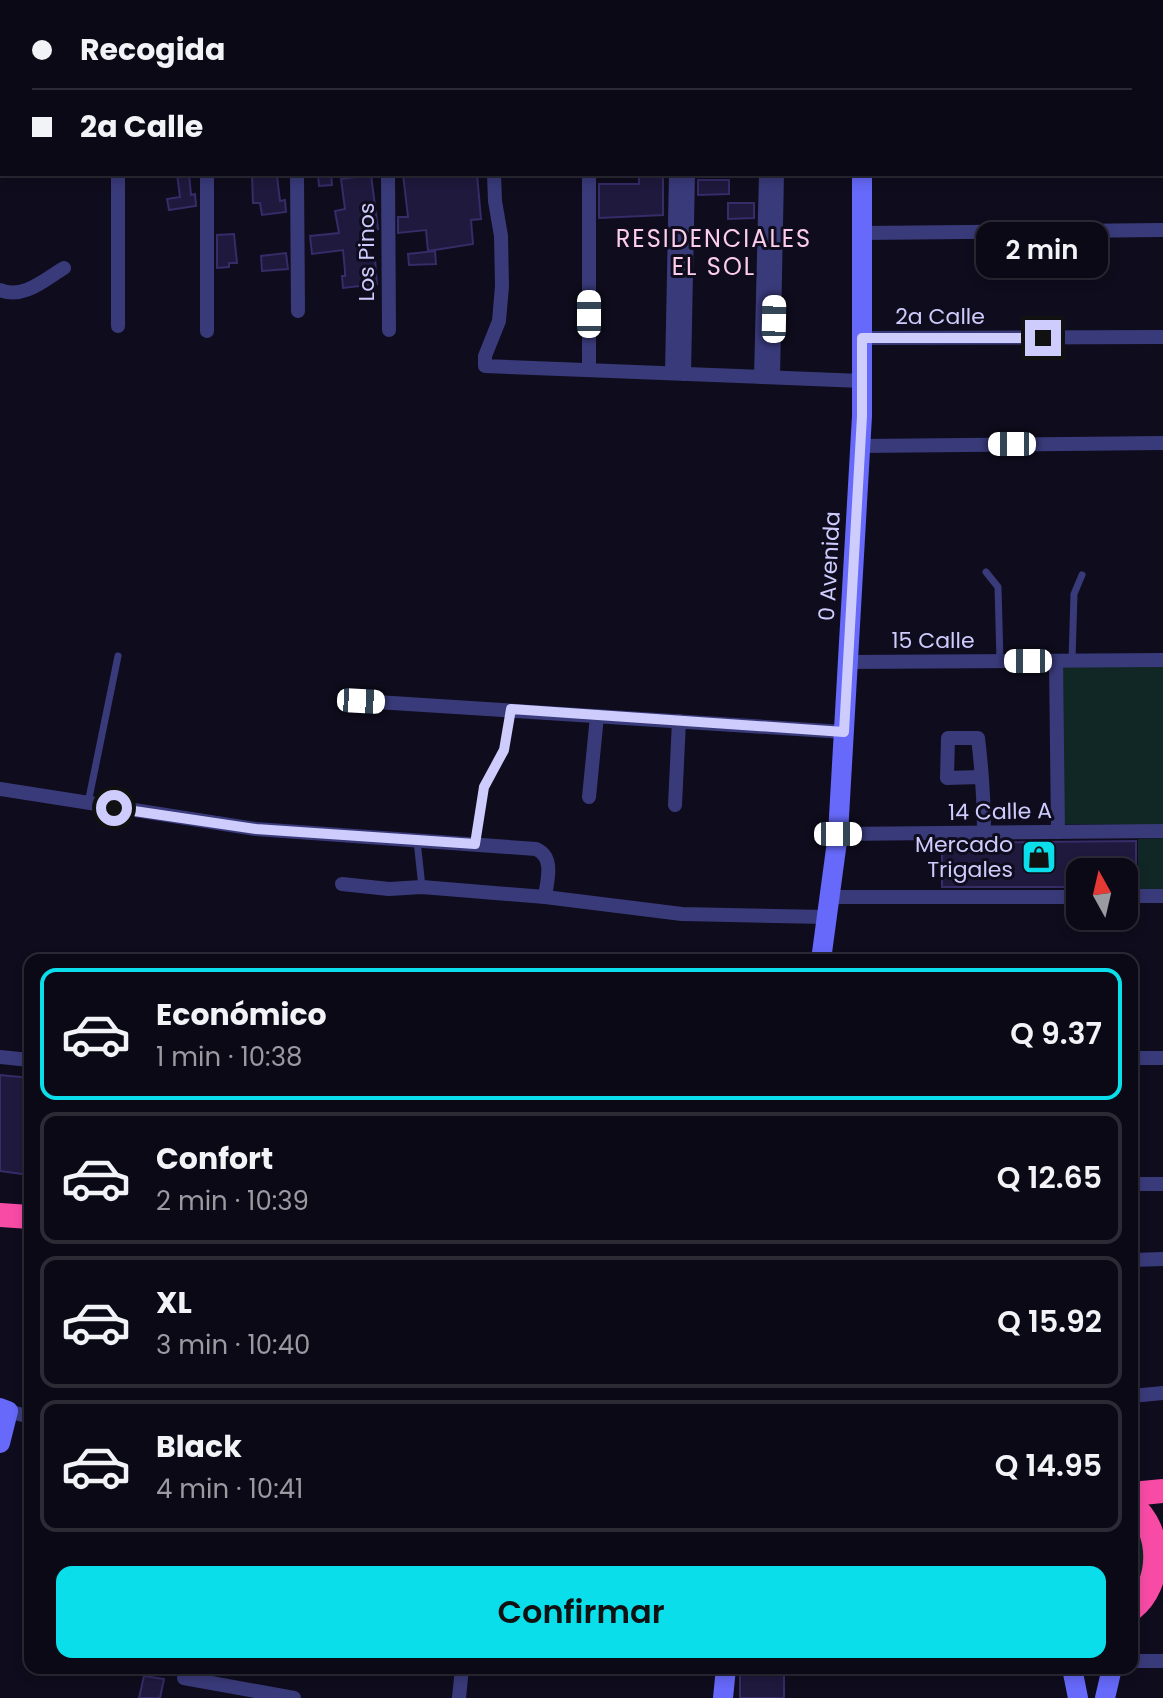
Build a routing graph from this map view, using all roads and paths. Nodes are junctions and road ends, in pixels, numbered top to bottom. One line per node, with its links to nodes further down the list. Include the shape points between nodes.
1 (118, 176): 17 (street)
2 (207, 176): 19 (street)
3 (297, 176): 16 (street)
4 (388, 176): 18 (street, Los Pinos)
5 (494, 176): 22 (street, via 502,286 499,321 485,366)
6 (589, 176): 22 (street)
7 (676, 176): 23 (street)
8 (688, 176): 23 (street)
9 (766, 176): 24 (street)
10 (777, 176): 24 (street)
11 (862, 176): 13 (street, 0 Avenida)
12 (1163, 230): 13 (street)
13 (862, 233): 21 (street, 0 Avenida)
14 (64, 268): 15 (street, via 22,292)
15 (0, 290)
16 (298, 311)
17 (118, 326)
18 (389, 330)
19 (207, 331)
20 (1163, 337): 21 (street, 2a Calle)
21 (862, 338): 25 (street, 0 Avenida)
22 (589, 370): 23 (street)
23 (678, 374): 24 (street)
24 (767, 377): 25 (street)
25 (862, 381): 27 (street, 0 Avenida)
26 (1163, 443): 27 (street)
27 (860, 446): 35 (street, 0 Avenida)
28 (986, 572): 33 (lane, via 998,587)
29 (1082, 575): 31 (lane, via 1074,594)
30 (118, 656): 44 (lane)
31 (1072, 660): 32 (street, 15 Calle); 34 (street, 15 Calle)
32 (1163, 660)
33 (1000, 661): 34 (street, 15 Calle); 35 (street, 15 Calle)
34 (1056, 661): 47 (street)
35 (848, 662): 40 (street, 0 Avenida)
36 (361, 701): 37 (street)
37 (511, 709): 38 (street); 51 (lane, via 504,750 484,787)
38 (597, 716): 39 (street); 43 (street)
39 (679, 721): 40 (street); 45 (street)
40 (844, 732): 48 (street, 0 Avenida)
41 (980, 777): 41 (street, via 978,738 948,738 947,778); 49 (street)
42 (0, 789): 44 (street)
43 (589, 797)
44 (88, 803): 50 (street, via 256,829)
45 (675, 805)
46 (1163, 831): 47 (street, 14 Calle A)
47 (1058, 832): 49 (street, 14 Calle A)
48 (838, 834): 49 (street, 14 Calle A); 58 (street, 0 Avenida)
49 (984, 834)
50 (417, 839): 51 (street); 53 (lane)
51 (475, 844): 56 (street, via 542,851 548,865)
52 (342, 884): 53 (street)
53 (422, 887): 56 (street)
54 (1138, 896): 55 (street)
55 (1163, 896)
56 (545, 897): 58 (street, via 682,914)
57 (1066, 898): 58 (street)
58 (827, 907): 59 (street, 0 Avenida)
59 (822, 954)
60 (0, 1057): 63 (street)
61 (1138, 1058): 62 (street)
62 (1163, 1058)
63 (24, 1059)
64 (1138, 1184): 65 (street)
65 (1163, 1184)
66 (0, 1215): 67 (highway)
67 (24, 1217)
68 (1163, 1259): 69 (street)
69 (1138, 1260)
70 (1163, 1393): 71 (street)
71 (1138, 1395)
72 (4, 1410): 73 (street); 74 (street)
73 (24, 1415)
74 (0, 1443)
75 (1163, 1491): 76 (highway)
76 (1138, 1493)
77 (1138, 1511): 78 (highway, via 1151,1524 1158,1545)
78 (1157, 1582): 79 (highway)
79 (1138, 1605)
80 (1138, 1661): 81 (street)
81 (1163, 1661)
82 (461, 1674): 88 (street)
83 (725, 1674): 89 (street)
84 (1073, 1674): 90 (street)
85 (1111, 1674): 91 (street)
86 (184, 1678): 87 (street)
87 (294, 1698)
88 (459, 1698)
89 (723, 1698)
90 (1078, 1698)
91 (1105, 1698)

